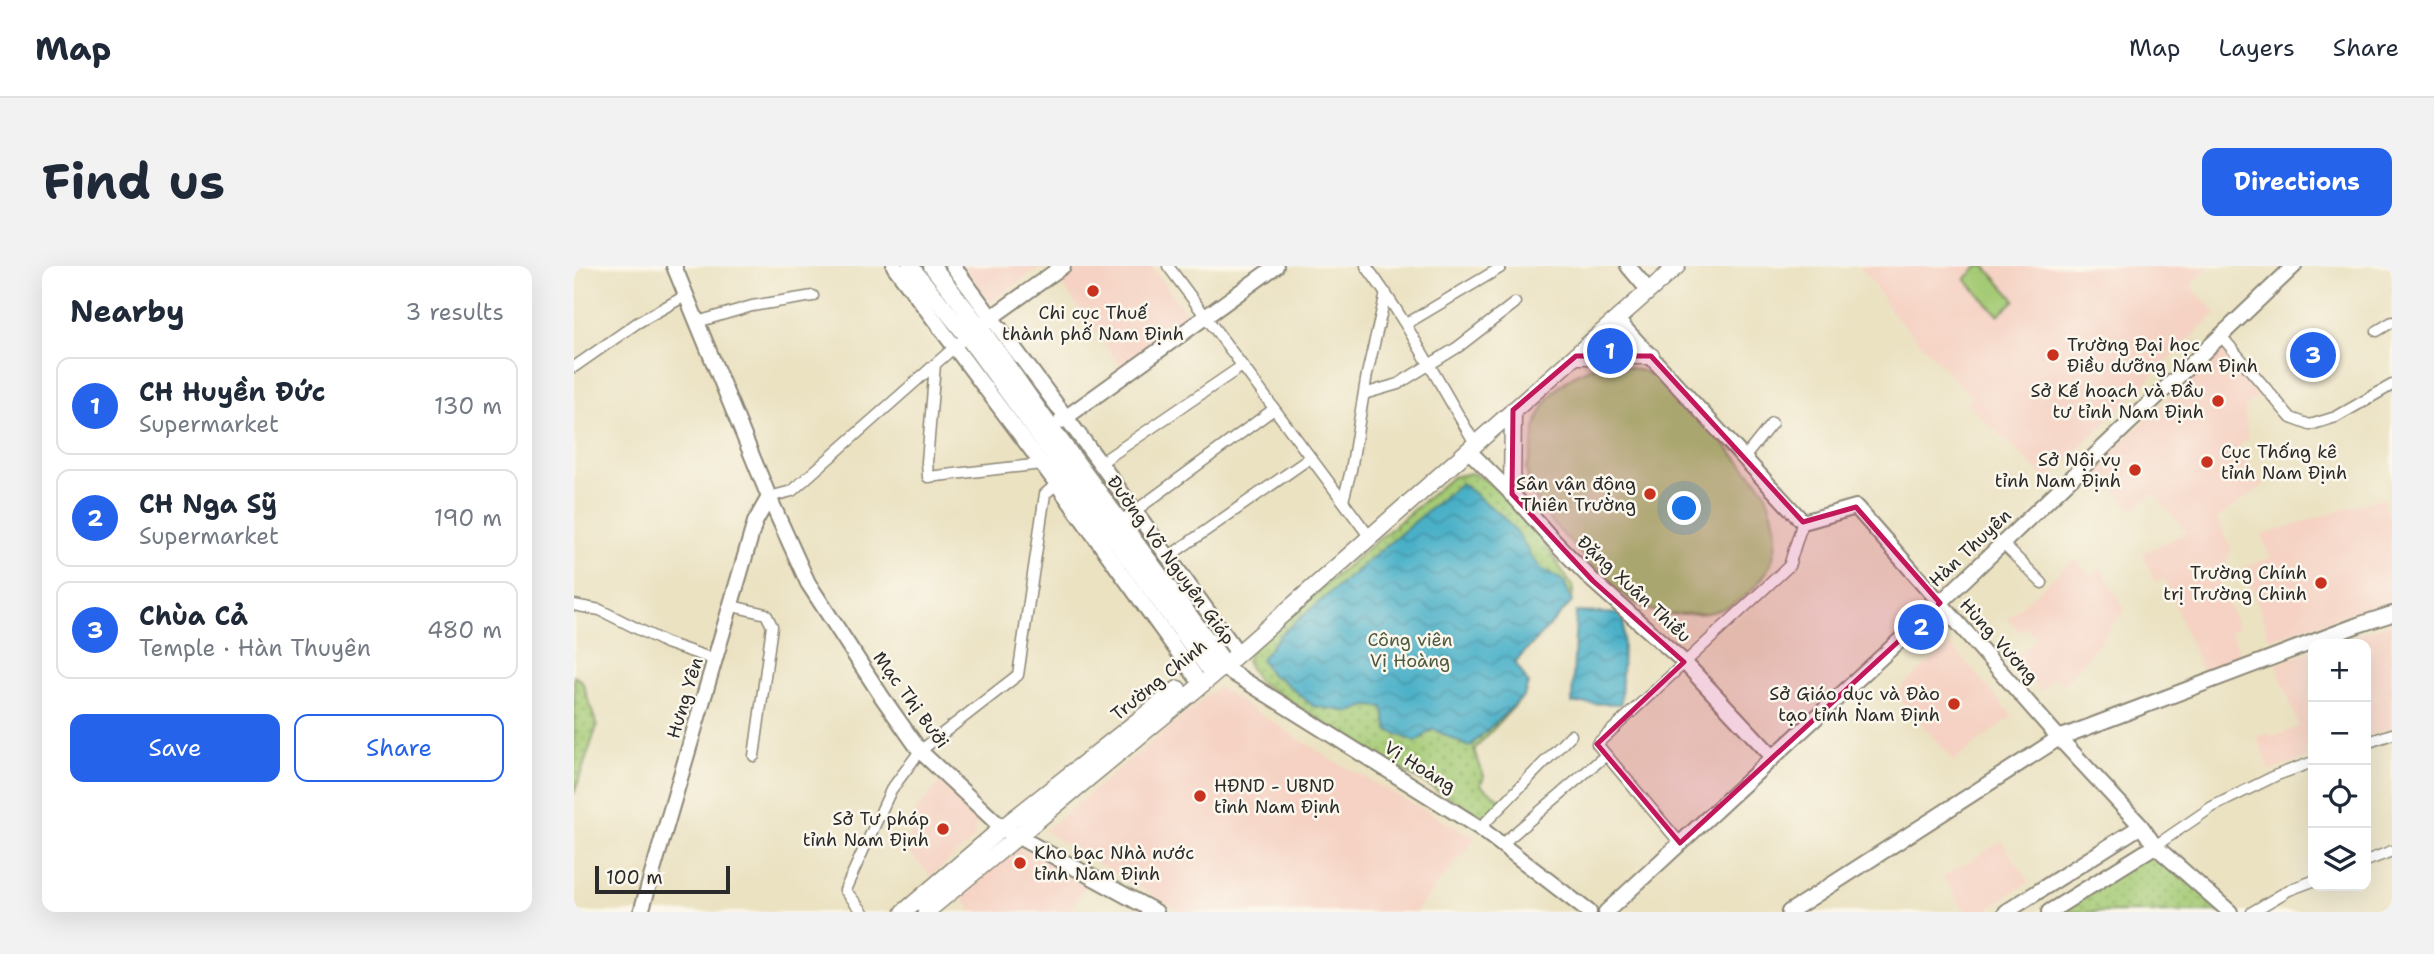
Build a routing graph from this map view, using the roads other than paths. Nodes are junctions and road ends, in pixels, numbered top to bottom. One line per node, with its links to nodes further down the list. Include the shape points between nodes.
1 (674, 266): 16 (street, Mạc Thị Bưởi)
2 (894, 266): 27 (street, Đường Võ Nguyên Giáp)
3 (910, 266): 24 (main road, Đường Võ Nguyên Giáp)
4 (932, 266): 24 (main road, Đường Võ Nguyên Giáp)
5 (953, 266): 24 (street, Đường Võ Nguyên Giáp)
6 (1063, 266): 24 (street)
7 (1168, 266): 19 (street)
8 (1276, 266): 19 (street)
9 (1366, 266): 15 (street)
10 (1628, 266): 14 (street)
11 (1677, 266): 14 (main road, Trường Chinh)
12 (2294, 266): 26 (street, Hàn Thuyên)
13 (1500, 268): 23 (street)
14 (1648, 291): 20 (main road, Trường Chinh)
15 (1386, 293): 23 (street); 35 (street)
16 (685, 296): 21 (street, Mạc Thị Bưởi); 33 (street)
17 (813, 296): 21 (street, via 752,306)
18 (1515, 303): 32 (street)
19 (1206, 317): 31 (street); 38 (street)
20 (1618, 320): 28 (main road, Trường Chinh); 29 (street)
21 (697, 322): 49 (street, Mạc Thị Bưởi)
22 (2392, 322): 25 (street)
23 (1406, 324): 32 (street)
24 (979, 326): 27 (street); 38 (street, Đường Võ Nguyên Giáp); 40 (main road, Đường Võ Nguyên Giáp); 47 (main road, Đường Võ Nguyên Giáp)
25 (2377, 331)
26 (2222, 337): 34 (street, via 2291,418 2310,425 2336,417); 55 (street, Hàn Thuyên)
27 (954, 347): 30 (street); 45 (street, Đường Võ Nguyên Giáp)
28 (1576, 356): 29 (main road); 37 (main road, Trường Chinh)
29 (1651, 356): 43 (street)
30 (935, 364): 45 (street, via 928,477); 49 (street, via 792,491)
31 (1242, 366): 36 (street); 44 (street)
32 (1428, 366): 35 (street, via 1390,388); 41 (street)
33 (574, 367)
34 (2392, 385)
35 (1364, 394): 50 (street)
36 (1274, 409): 42 (street); 51 (street)
37 (1513, 410): 41 (main road, Trường Chinh); 48 (main road)
38 (1066, 418): 40 (street); 44 (street, Đường Võ Nguyên Giáp)
39 (1772, 423): 43 (street)
40 (1051, 428): 53 (main road, Đường Võ Nguyên Giáp)
41 (1471, 447): 46 (main road, Trường Chinh); 48 (street, Đặng Xuân Thiều)
42 (1311, 458): 50 (street); 56 (street)
43 (1744, 458): 52 (street)
44 (1100, 463): 51 (street, Đường Võ Nguyên Giáp)
45 (1042, 464): 47 (street, Đường Võ Nguyên Giáp)
46 (1436, 477): 54 (main road, Trường Chinh, via 1427,479); 64 (main road, Trường Chinh)
47 (1063, 479): 64 (main road, Đường Võ Nguyên Giáp); 69 (street, via 1045,494 1018,676)
48 (1512, 494): 63 (street, Đặng Xuân Thiều, via 1593,581)
49 (769, 497): 60 (street, Hưng Yên, via 755,522); 69 (street, Mạc Thị Bưởi, via 808,583)
50 (1343, 501): 54 (street)
51 (1135, 511): 53 (street); 56 (street, Đường Võ Nguyên Giáp)
52 (1803, 521): 58 (street, Hùng Vương, via 1856,507); 63 (street, via 1789,566)
53 (1120, 522): 64 (main road, Đường Võ Nguyên Giáp)
54 (1366, 532): 64 (main road, Trường Chinh)
55 (2003, 544): 57 (street); 58 (street, Hàn Thuyên)
56 (1168, 557): 64 (street, Đường Võ Nguyên Giáp)
57 (2042, 583)
58 (1940, 603): 67 (street, Hùng Vương); 72 (street, Hàn Thuyên)
59 (574, 605): 62 (street, via 600,610 666,643)
60 (732, 606): 62 (street, Hưng Yên); 71 (street, via 766,614 772,626)
61 (2392, 614): 67 (street)
62 (716, 660): 84 (street, Hưng Yên)
63 (1684, 662): 70 (street, via 1597,744); 72 (street, Đặng Xuân Thiều)
64 (1217, 664): 75 (main road, Trường Chinh); 76 (street, Vị Hoàng); 77 (main road, Trường Chinh)
65 (2392, 734): 68 (street)
66 (1571, 735): 76 (street)
67 (2059, 738): 74 (street, Hùng Vương); 91 (street)
68 (2371, 741)
69 (920, 751): 75 (street, Mạc Thị Bưởi); 85 (street, via 891,790 845,890)
70 (1606, 755): 78 (street); 79 (street)
71 (754, 756)
72 (1773, 757): 78 (street, Hàn Thuyên)
73 (2308, 764): 80 (street, via 2212,807)
74 (2141, 826): 80 (street, Hùng Vương); 92 (street)
75 (1002, 828): 77 (street, Mạc Thị Bưởi); 86 (main road, Trường Chinh)
76 (1480, 828): 79 (street, Vị Hoàng)
77 (1019, 836): 87 (main road, Trường Chinh); 88 (street, Mạc Thị Bưởi)
78 (1680, 843): 90 (street, Hàn Thuyên)
79 (1502, 844): 89 (street, Vị Hoàng)
80 (2155, 845): 93 (street); 94 (street, Hùng Vương)
81 (2392, 851): 82 (street)
82 (2371, 859)
83 (2308, 883): 95 (street)
84 (641, 912)
85 (863, 912)
86 (904, 912)
87 (926, 912)
88 (1156, 912)
89 (1589, 912)
90 (1606, 912)
91 (1789, 912)
92 (2006, 912)
93 (2049, 912)
94 (2230, 912)
95 (2252, 912)

